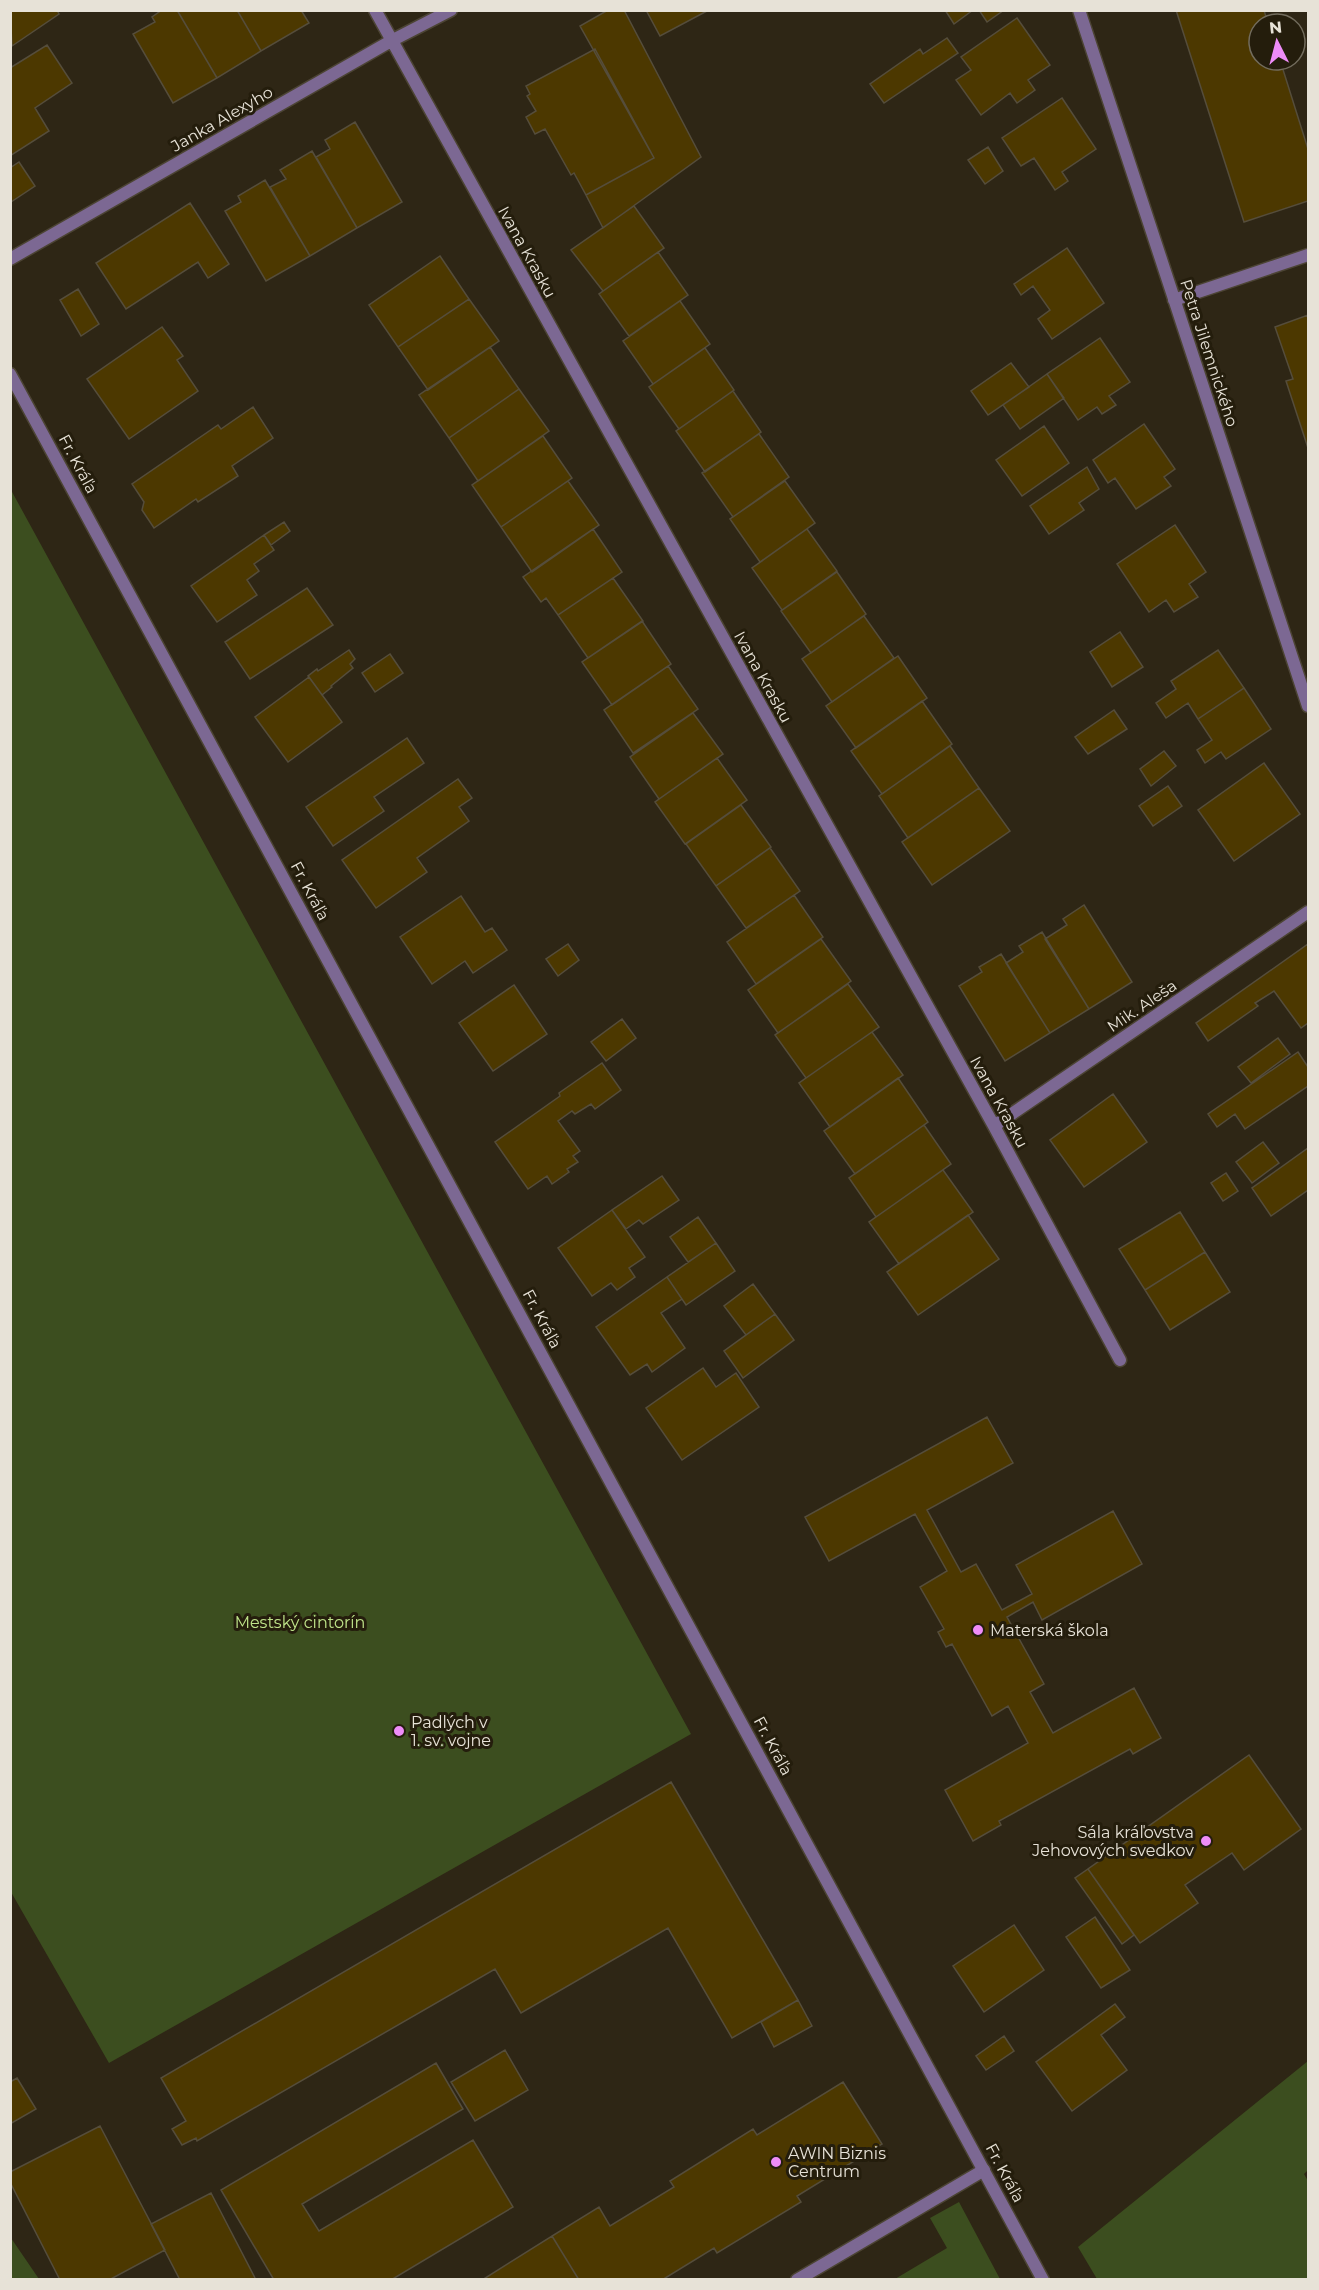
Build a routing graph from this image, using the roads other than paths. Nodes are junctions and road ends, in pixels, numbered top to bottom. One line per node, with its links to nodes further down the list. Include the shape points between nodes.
1 (375, 10): 4 (street, Ivana Krasku)
2 (451, 10): 4 (street, Janka Alexyho)
3 (1079, 10): 7 (street, Petra Jilemnického)
4 (391, 41): 6 (street, Janka Alexyho); 11 (street, Ivana Krasku)
5 (1308, 255): 7 (street)
6 (10, 259)
7 (1174, 300): 9 (street, Petra Jilemnického)
8 (10, 374): 13 (street, Fr. Kráľa)
9 (1308, 706)
10 (1308, 912): 11 (street, Mik. Aleša)
11 (994, 1126): 12 (street, Ivana Krasku)
12 (1120, 1360)
13 (984, 2170): 14 (street); 15 (street, Fr. Kráľa)
14 (797, 2280)
15 (1043, 2280)

